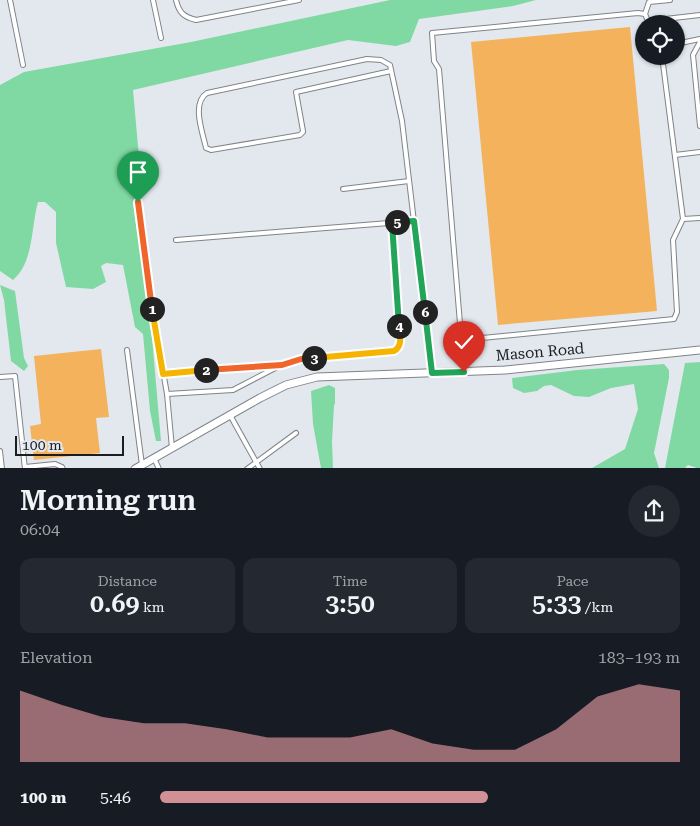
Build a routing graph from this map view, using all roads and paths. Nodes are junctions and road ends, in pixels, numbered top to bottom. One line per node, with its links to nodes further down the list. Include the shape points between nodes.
1 (10, 0): 12 (lane)
2 (153, 0): 9 (lane)
3 (176, 0): 4 (lane, via 181,12 196,20)
4 (299, 0)
5 (670, 0): 6 (lane, via 649,2)
6 (645, 14): 26 (lane, via 432,33 434,61 439,69)
7 (700, 16): 8 (lane)
8 (685, 18)
9 (160, 38)
10 (700, 41): 11 (lane); 15 (lane, via 693,55)
11 (685, 43)
12 (23, 65)
13 (663, 65): 17 (lane)
14 (391, 71): 14 (lane, via 390,65 381,60 367,59 207,93 202,97 199,108 206,148 214,150 300,135 303,131 296,92); 18 (lane, via 402,121)
15 (700, 126)
16 (700, 152): 17 (lane)
17 (675, 155): 22 (lane)
18 (409, 181): 19 (lane); 23 (lane)
19 (343, 189)
20 (138, 202): 32 (lane)
21 (700, 218): 22 (lane)
22 (683, 219): 26 (lane, via 673,240 677,312 674,319)
23 (414, 221): 24 (lane); 31 (lane)
24 (392, 223): 25 (lane); 29 (lane, via 400,342 397,350 301,359)
25 (176, 240)
26 (462, 340): 30 (lane)
27 (127, 350): 41 (lane)
28 (700, 350): 30 (street, Mason Road)
29 (282, 365): 32 (lane); 34 (lane, via 233,390)
30 (464, 372): 31 (street, Mason Road)
31 (432, 373): 35 (street, Mason Road, via 317,377 286,385)
32 (163, 374): 34 (lane)
33 (0, 377): 43 (lane, via 15,376)
34 (167, 394): 37 (lane)
35 (230, 415): 37 (street, Mason Road); 40 (lane)
36 (296, 433): 40 (lane)
37 (172, 448): 39 (street, Mason Road)
38 (0, 450): 42 (lane)
39 (154, 458): 41 (street, Mason Road); 45 (lane)
40 (257, 462): 46 (lane); 47 (lane)
41 (139, 467)
42 (2, 468)
43 (25, 468): 44 (lane, via 55,464)
44 (63, 468)
45 (159, 468)
46 (247, 468)
47 (260, 468)

